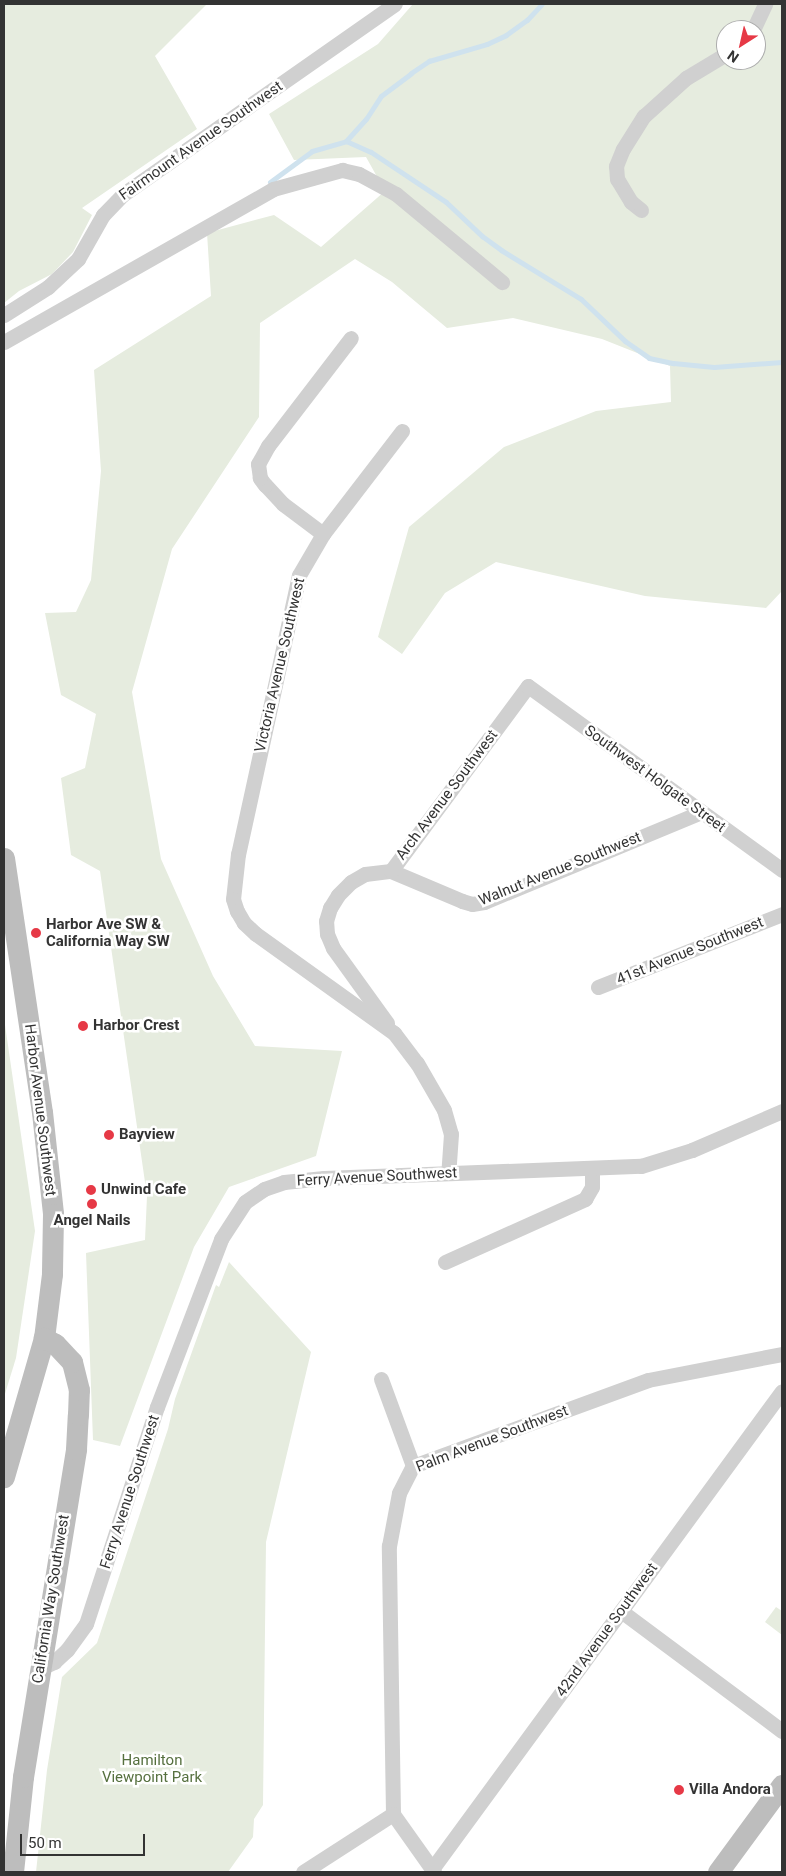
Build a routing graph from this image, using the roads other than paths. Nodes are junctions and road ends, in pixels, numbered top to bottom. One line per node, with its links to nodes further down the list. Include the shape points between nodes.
1 (395, 4): 7 (street, Fairmount Avenue Southwest, via 122,195 103,215 78,259 48,287)
2 (765, 4): 3 (street)
3 (758, 20)
4 (716, 60): 5 (street, via 686,78 644,116 623,149 616,166 618,179 630,202)
5 (641, 210)
6 (502, 282): 9 (street, via 396,194 359,174 342,170 273,189)
7 (4, 315)
8 (351, 338): 11 (street, via 262,454 258,464 260,478 282,504)
9 (4, 342)
10 (402, 432): 11 (street, Victoria Avenue Southwest)
11 (323, 534): 19 (street, Victoria Avenue Southwest, via 299,575 238,854 233,899 244,923 256,934)
12 (528, 686): 13 (street, Southwest Holgate Street); 16 (street, Arch Avenue Southwest)
13 (701, 812): 15 (street, Southwest Holgate Street); 16 (street, Walnut Avenue Southwest, via 484,902 472,904 462,901)
14 (4, 858): 24 (main road, Harbor Avenue Southwest, via 49,1169 52,1274)
15 (782, 870)
16 (391, 871): 19 (street, Arch Avenue Southwest, via 365,874 351,882 338,895 326,921 327,934 334,948)
17 (782, 914): 18 (street, 41st Avenue Southwest)
18 (598, 987)
19 (394, 1033): 22 (street, via 417,1063 444,1110 450,1134)
20 (782, 1111): 21 (street, Ferry Avenue Southwest, via 692,1150 640,1166)
21 (592, 1168): 22 (street, Ferry Avenue Southwest); 23 (street, via 592,1187 585,1199)
22 (448, 1173): 31 (street, Ferry Avenue Southwest, via 284,1182 264,1189 245,1202 221,1239 157,1407 86,1624 67,1650 54,1662)
23 (445, 1262)
24 (44, 1338): 29 (main road, Harbor Avenue Southwest); 31 (main road, California Way Southwest, via 55,1344 72,1362 79,1390 76,1449)
25 (782, 1354): 28 (street, Palm Avenue Southwest, via 648,1380)
26 (381, 1379): 28 (street)
27 (782, 1390): 30 (street, 42nd Avenue Southwest)
28 (413, 1466): 34 (street, Palm Avenue Southwest, via 399,1493 389,1546)
29 (4, 1477)
30 (621, 1612): 32 (street); 35 (street, 42nd Avenue Southwest)
31 (39, 1669): 36 (main road, California Way Southwest)
32 (782, 1731)
33 (782, 1786): 38 (main road)
34 (394, 1814): 35 (street); 37 (street)
35 (433, 1871)
36 (13, 1872)
37 (303, 1872)
38 (718, 1872)

